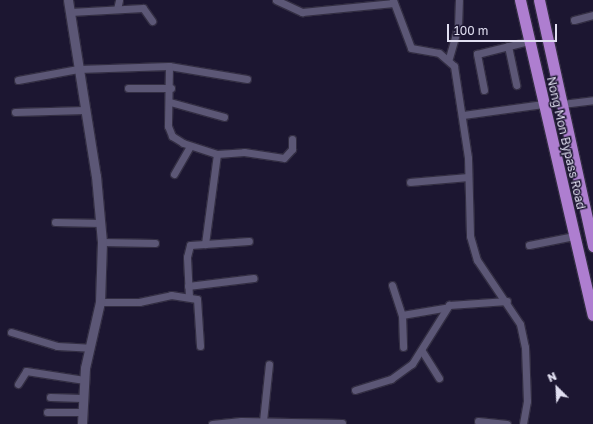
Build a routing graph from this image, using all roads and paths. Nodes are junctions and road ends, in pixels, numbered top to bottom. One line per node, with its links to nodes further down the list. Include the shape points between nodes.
1 (68, 0): 9 (street)
2 (120, 0): 8 (street)
3 (276, 0): 7 (street, via 302,12)
4 (459, 0): 15 (street, via 458,27)
5 (520, 0): 13 (highway, Nong Mon Bypass Road)
6 (539, 0): 27 (highway, Nong Mon Bypass Road)
7 (393, 1): 15 (street, via 411,48)
8 (117, 9): 9 (street); 12 (street, via 143,8)
9 (70, 12): 17 (street)
10 (593, 15): 11 (street)
11 (574, 20)
12 (152, 21)
13 (529, 41): 14 (street); 26 (highway, Nong Mon Bypass Road)
14 (508, 46): 20 (street); 23 (street, via 477,54)
15 (449, 58): 30 (street, via 454,66)
16 (169, 66): 17 (street); 18 (street); 22 (street)
17 (78, 69): 19 (street); 28 (street)
18 (247, 79)
19 (18, 80)
20 (516, 85)
21 (128, 88): 22 (street)
22 (171, 88): 25 (street)
23 (484, 90)
24 (593, 100): 27 (street)
25 (170, 102): 31 (street); 33 (street, via 168,126 172,136)
26 (542, 104): 30 (street); 40 (highway, Nong Mon Bypass Road)
27 (562, 104): 46 (highway, Nong Mon Bypass Road)
28 (85, 110): 29 (street); 39 (street)
29 (15, 112)
30 (463, 115): 36 (street)
31 (224, 117)
32 (292, 139): 34 (street, via 292,149 284,158 244,152)
33 (190, 146): 34 (street); 35 (street)
34 (217, 154): 44 (street)
35 (174, 174)
36 (468, 177): 37 (street); 51 (street, via 470,236 477,260)
37 (410, 182)
38 (55, 222): 39 (street)
39 (101, 223): 42 (street)
40 (574, 236): 45 (street); 55 (highway, Nong Mon Bypass Road)
41 (250, 241): 44 (street)
42 (102, 242): 43 (street); 52 (street)
43 (156, 243)
44 (205, 244): 49 (street, via 190,245 187,257)
45 (529, 245)
46 (593, 246)
47 (254, 278): 49 (street)
48 (392, 285): 54 (street)
49 (188, 286): 50 (street)
50 (189, 297): 52 (street); 57 (street, via 197,299)
51 (507, 301): 53 (street, via 470,302); 76 (street, via 520,324 525,347 527,401)
52 (100, 302): 59 (street)
53 (444, 308): 54 (street); 60 (street)
54 (402, 315): 58 (street)
55 (593, 315)
56 (11, 332): 59 (street, via 58,346)
57 (200, 346)
58 (403, 347)
59 (90, 348): 63 (street)
60 (422, 351): 62 (street); 65 (street, via 397,375)
61 (269, 364): 70 (street)
62 (438, 378)
63 (84, 380): 64 (street, via 26,371); 67 (street)
64 (18, 384)
65 (355, 390)
66 (50, 397): 67 (street)
67 (82, 398): 69 (street)
68 (47, 412): 69 (street)
69 (82, 412): 73 (street)
70 (263, 421): 72 (street); 74 (street)
71 (478, 421): 75 (street)
72 (342, 423)
73 (82, 424)
74 (212, 424)
75 (507, 424)
76 (523, 424)

